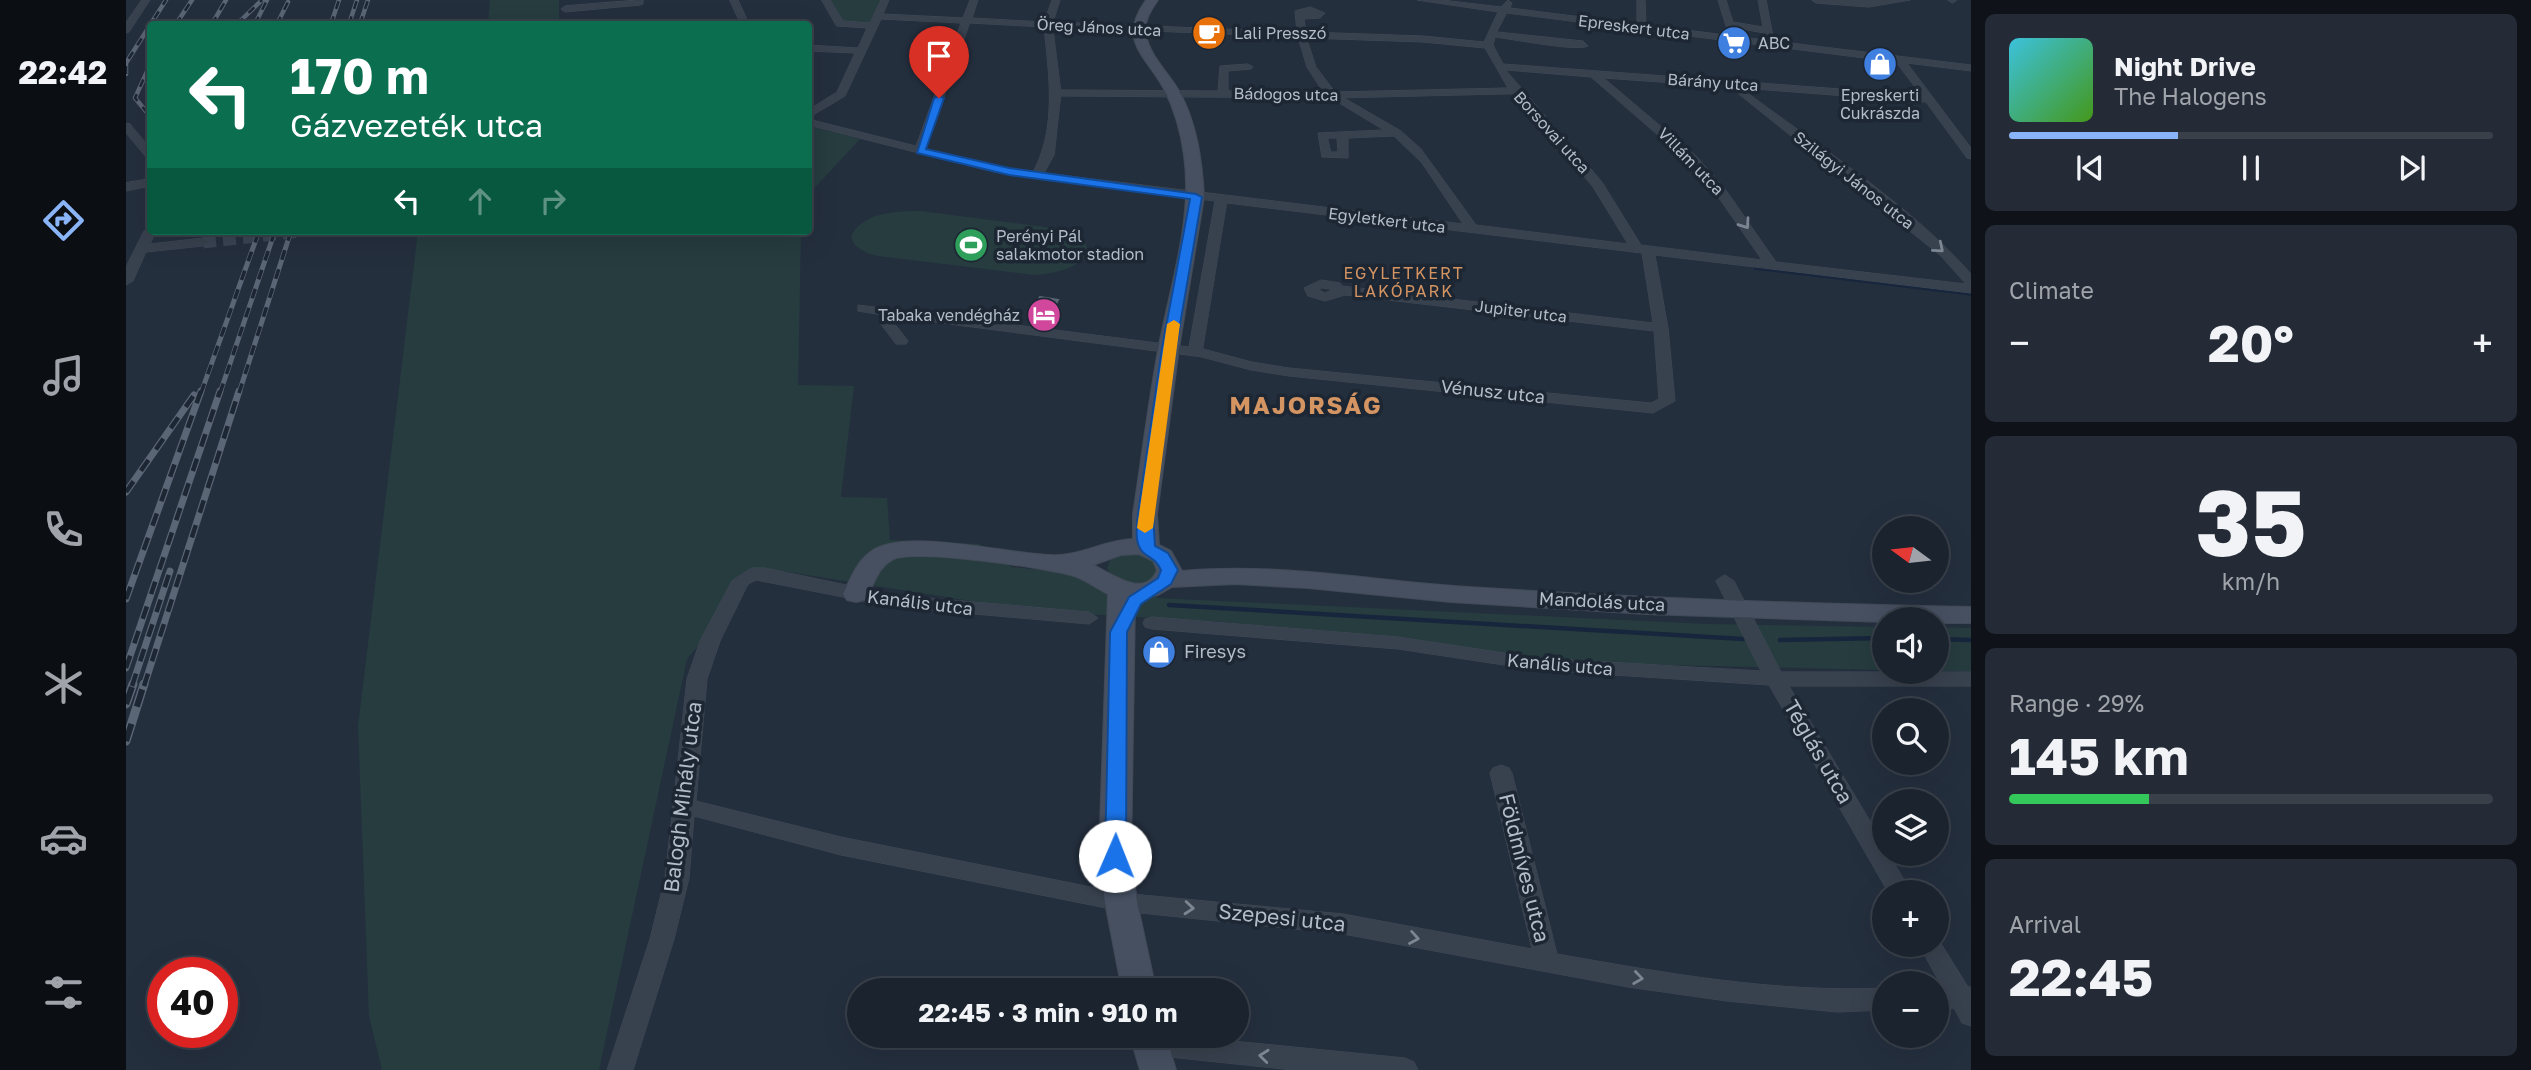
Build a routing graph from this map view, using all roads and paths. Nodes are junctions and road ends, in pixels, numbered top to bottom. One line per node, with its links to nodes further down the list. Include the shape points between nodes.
1 (146, 0): 27 (street)
2 (734, 0): 22 (street)
3 (826, 0): 24 (street, via 840,24)
4 (885, 0): 19 (street)
5 (974, 0): 21 (street)
6 (1056, 0): 23 (street)
7 (1152, 0): 26 (street)
8 (1421, 0): 17 (street, Epreskert utca)
9 (1642, 0): 25 (street)
10 (1722, 0): 28 (street, via 1729,24)
11 (1762, 0): 28 (street)
12 (1816, 0): 16 (street)
13 (1906, 0): 16 (street)
14 (638, 1): 15 (street); 18 (street)
15 (651, 1)
16 (1858, 2)
17 (1506, 5): 25 (street, Epreskert utca); 30 (street)
18 (565, 9)
19 (878, 16): 21 (street, Öreg János utca); 24 (street)
20 (1299, 17): 29 (street)
21 (967, 20): 23 (street, Öreg János utca); 54 (street)
22 (744, 21)
23 (1048, 23): 26 (street, Öreg János utca); 42 (street)
24 (873, 26): 34 (street)
25 (1642, 28): 32 (street, Epreskert utca)
26 (1139, 29): 29 (street, Öreg János utca); 43 (street)
27 (126, 30)
28 (1768, 31): 32 (street)
29 (1302, 36): 30 (street, Öreg János utca); 45 (street, via 1317,78)
30 (1490, 39): 31 (street, Öreg János utca); 37 (street, Borsovai utca)
31 (1553, 41)
32 (1770, 44): 35 (street, Epreskert utca)
33 (812, 48): 34 (street)
34 (862, 51): 47 (street, via 841,94)
35 (1900, 60): 38 (street, Epreskert utca); 46 (street)
36 (1248, 67): 44 (street, via 1223,68)
37 (1500, 67): 39 (street, Bárány utca); 41 (street, Borsovai utca)
38 (1971, 68)
39 (1592, 73): 40 (street, Bárány utca); 67 (street, Villám utca, one-way to 67, via 1705,172)
40 (1732, 83): 46 (street, Bárány utca); 69 (street, Szilágyi János utca, one-way to 69, via 1946,253)
41 (1516, 91): 45 (street, Bádogos utca); 66 (street, Borsovai utca, via 1598,185)
42 (1056, 93): 43 (street, Bádogos utca); 57 (street, via 1048,155)
43 (1173, 93): 44 (street, Bádogos utca); 60 (street, via 1195,174)
44 (1223, 93): 45 (street, Bádogos utca)
45 (1333, 95): 50 (street)
46 (1927, 99): 56 (street)
47 (812, 112)
48 (812, 123): 54 (street, Egyletkert utca)
49 (126, 126): 52 (street)
50 (1397, 133): 51 (street, via 1322,135 1326,155 1344,156); 62 (street, via 1413,147)
51 (1342, 135)
52 (139, 143): 53 (street); 55 (street)
53 (126, 144)
54 (920, 151): 57 (street, Egyletkert utca)
55 (147, 152)
56 (1971, 156)
57 (1037, 176): 60 (street, Egyletkert utca)
58 (147, 184): 59 (street)
59 (126, 187)
60 (1196, 197): 61 (street, Egyletkert utca); 76 (street)
61 (1221, 200): 62 (street, Egyletkert utca); 77 (street)
62 (1469, 229): 66 (street, Egyletkert utca)
63 (148, 235): 65 (street)
64 (203, 242): 65 (street)
65 (142, 249): 68 (street)
66 (1643, 250): 67 (street, Egyletkert utca); 74 (street, Vénusz utca)
67 (1772, 265): 70 (street, Egyletkert utca)
68 (127, 277)
69 (1971, 282)
70 (1971, 289)
71 (1340, 290): 74 (street, Jupiter utca)
72 (863, 308): 73 (street, Vénusz utca)
73 (891, 312): 75 (street, via 887,323); 76 (street, Vénusz utca)
74 (1661, 328): 77 (street, Vénusz utca, via 1667,401 1653,408 1289,372)
75 (901, 341)
76 (1169, 348): 77 (street, Vénusz utca); 79 (street, via 1145,514)
77 (1195, 352)
78 (1098, 565): 79 (street, via 1110,550); 82 (street, via 1109,586); 83 (street, via 891,550 874,559)
79 (1150, 565): 82 (street, Mandolás utca); 84 (street, Mandolás utca, via 1233,577 1451,594); 88 (street)
80 (752, 574): 83 (street, Kanális utca); 92 (street, Balogh Mihály utca, via 741,581 696,679)
81 (1725, 581): 84 (street, Téglás utca)
82 (1120, 590): 88 (street)
83 (856, 594): 86 (street, Kanális utca, via 943,607)
84 (1739, 610): 85 (street, Mandolás utca); 90 (street, Téglás utca)
85 (1971, 615)
86 (1089, 618)
87 (1152, 623): 90 (street, Kanális utca, via 1398,643 1536,664)
88 (1119, 632): 94 (street, via 1115,856)
89 (1971, 679): 90 (street, Kanális utca)
90 (1776, 680): 93 (street, Téglás utca)
91 (1501, 773): 96 (street, Földmíves utca)
92 (685, 806): 94 (street, Szepesi utca, via 841,846); 101 (street, Balogh Mihály utca, via 677,878 662,939)
93 (1893, 880)
94 (1121, 902): 96 (street, Szepesi utca, one-way to 96, via 1343,924); 97 (street)
95 (1937, 957): 99 (street)
96 (1547, 962): 98 (street, Szepesi utca, one-way to 98, via 1727,991 1837,1001)
97 (1137, 978)
98 (1872, 1000)
99 (1960, 1002)
100 (1152, 1050): 102 (street, one-way to 100)
101 (620, 1070)
102 (1405, 1070)

